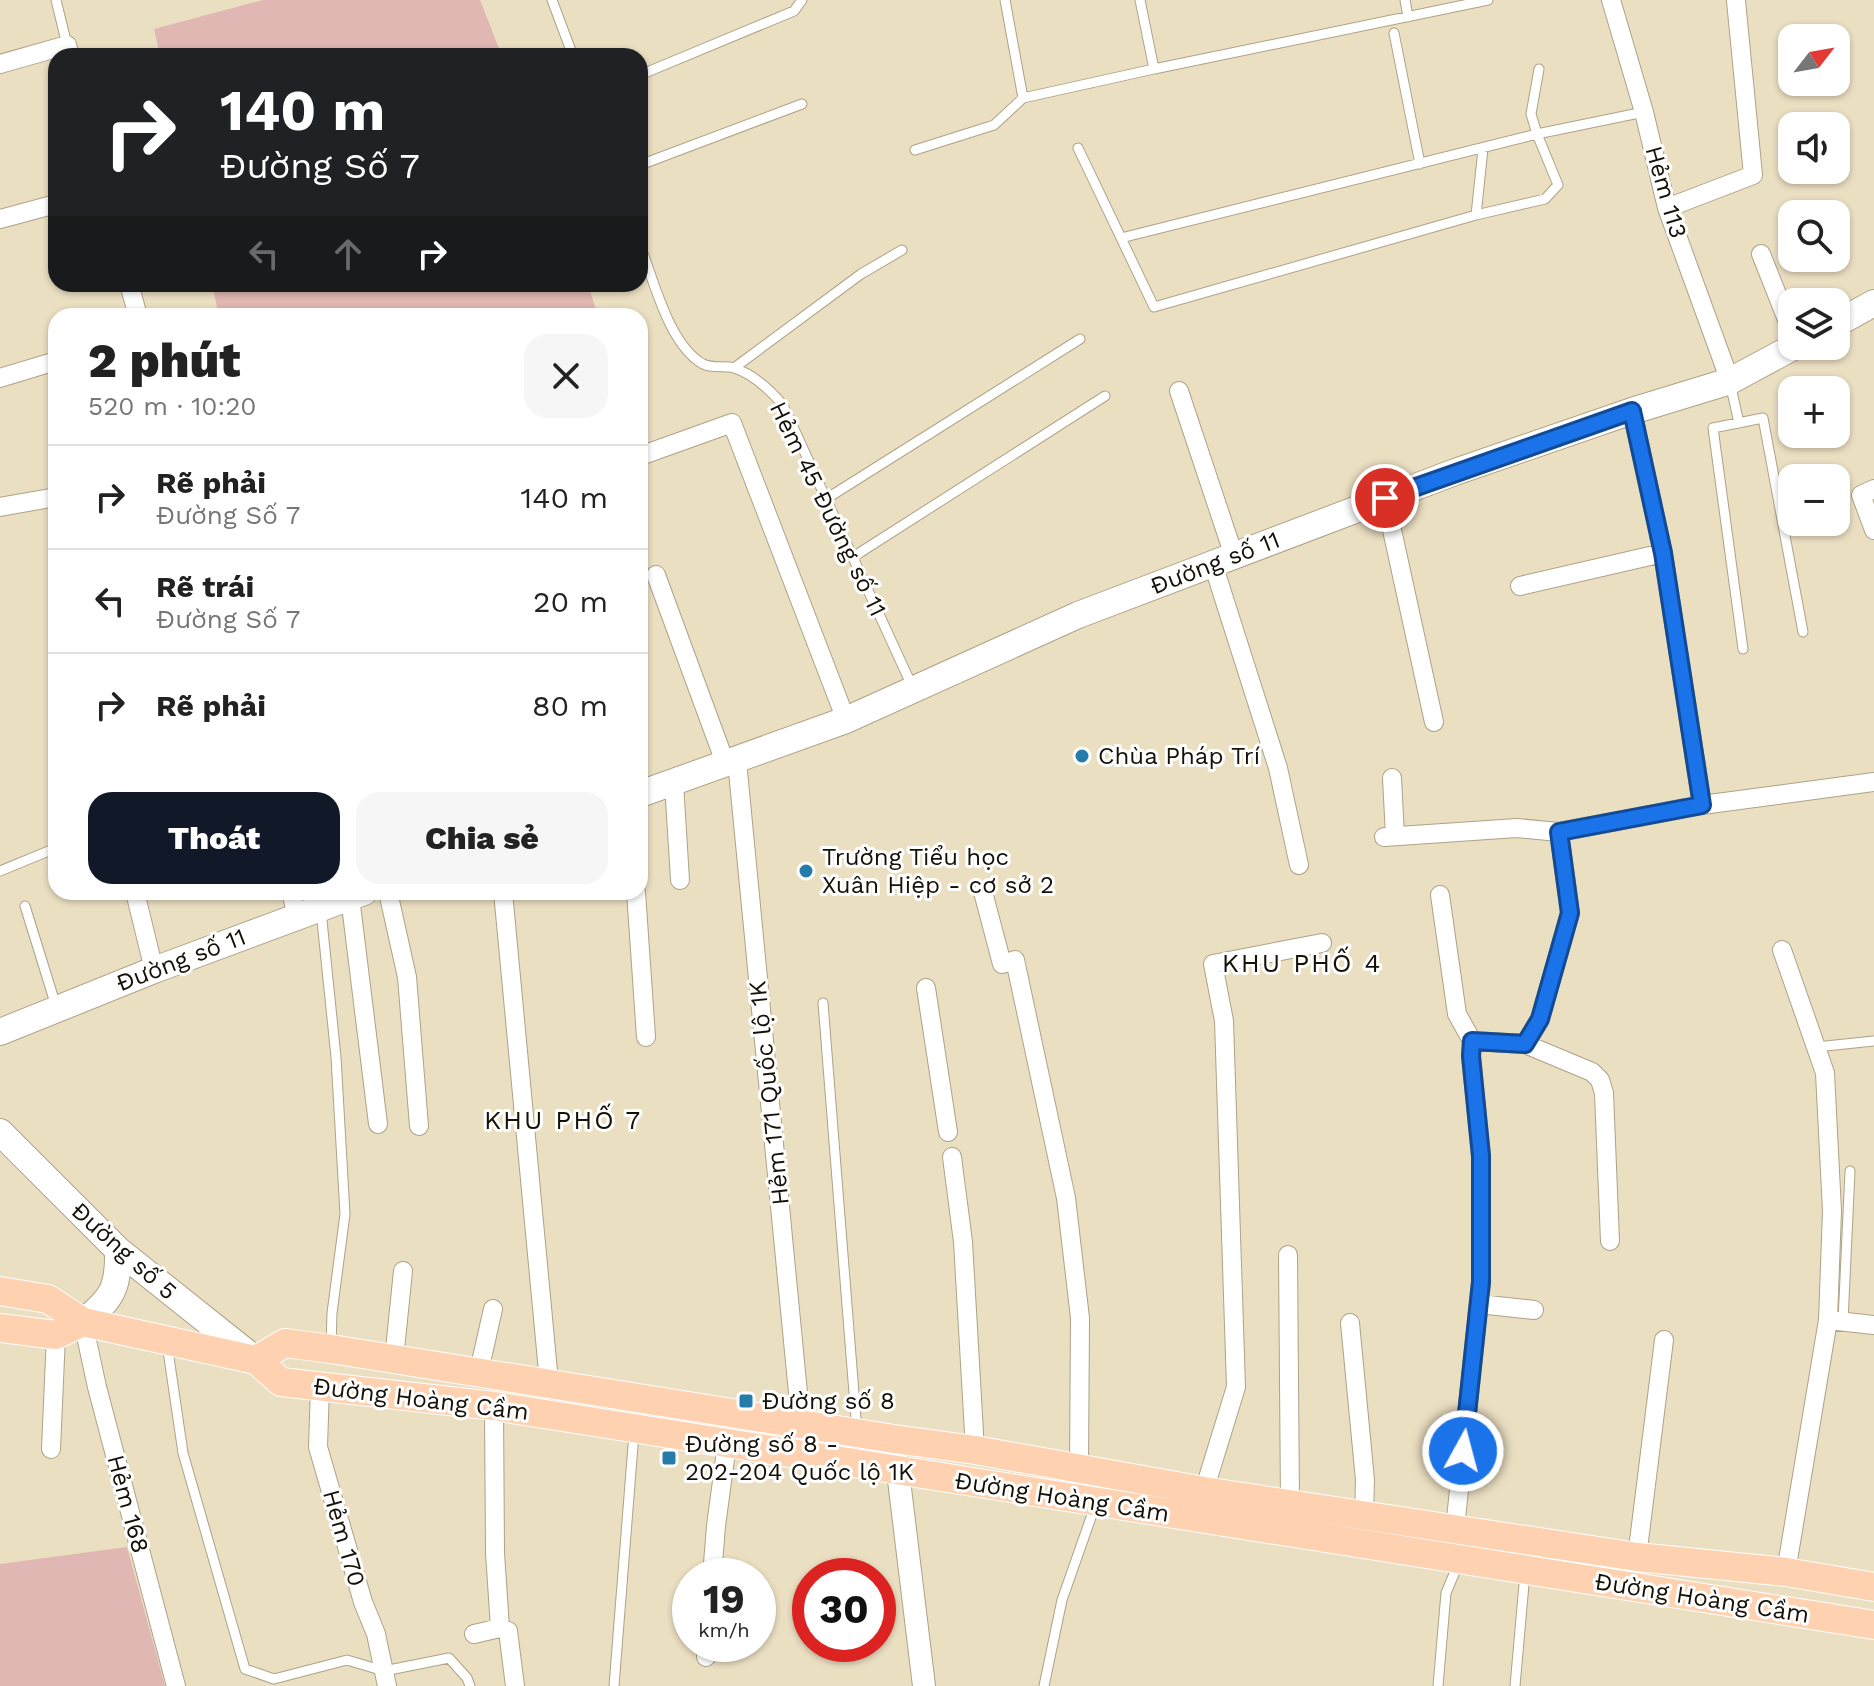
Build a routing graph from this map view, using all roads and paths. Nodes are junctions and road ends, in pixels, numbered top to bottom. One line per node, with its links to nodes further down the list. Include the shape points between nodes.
1 (56, 0): 12 (lane)
2 (552, 0): 13 (lane)
3 (802, 0): 18 (lane, via 794,11)
4 (1005, 0): 19 (lane)
5 (1140, 0): 16 (lane)
6 (1405, 0): 10 (lane)
7 (1488, 0): 10 (lane)
8 (1611, 0): 21 (street, Hẻm 113)
9 (1736, 1): 29 (street, via 1753,175)
10 (1408, 17): 16 (lane)
11 (1394, 33): 27 (lane)
12 (68, 48)
13 (570, 48)
14 (48, 54): 15 (street)
15 (0, 64)
16 (1154, 69): 19 (lane)
17 (1539, 69): 22 (lane, via 1531,114)
18 (648, 72)
19 (1023, 98): 25 (lane, via 994,125)
20 (802, 104): 26 (lane)
21 (1644, 112): 22 (lane); 29 (street, Hẻm 113)
22 (1537, 134): 24 (lane); 30 (lane, via 1558,185 1545,199)
23 (1078, 148): 32 (lane)
24 (1483, 149): 27 (lane); 30 (lane)
25 (915, 150)
26 (648, 162)
27 (1420, 164): 32 (lane)
28 (48, 206): 31 (street)
29 (1667, 208): 44 (street, Hẻm 113)
30 (1476, 215): 32 (lane, via 1154,307)
31 (0, 219)
32 (1121, 238)
33 (902, 250): 42 (lane)
34 (1761, 254): 36 (street)
35 (648, 265): 42 (lane, Hẻm 45 Đường số 11, via 676,337 691,356 707,366)
36 (1778, 297)
37 (1874, 303): 38 (main road)
38 (1850, 316)
39 (1080, 339): 53 (lane)
40 (1778, 355): 44 (main road, Đường số 11)
41 (48, 363): 43 (street)
42 (734, 368): 53 (lane, Hẻm 45 Đường số 11, via 770,389 783,405)
43 (0, 378)
44 (1730, 381): 47 (main road, Đường số 11); 48 (lane)
45 (1179, 391): 58 (street)
46 (1105, 396): 57 (lane)
47 (1632, 411): 52 (main road, Đường số 11); 56 (street)
48 (1739, 423): 61 (lane, via 1763,418); 62 (lane, via 1713,428)
49 (648, 453): 64 (street, via 732,423)
50 (1874, 489): 55 (street, via 1861,495)
51 (48, 498): 54 (street)
52 (1385, 498): 58 (main road, Đường số 11); 65 (street)
53 (826, 499): 57 (lane, Hẻm 45 Đường số 11)
54 (0, 507)
55 (1874, 530)
56 (1663, 553): 60 (street); 71 (street)
57 (853, 557): 63 (lane, Hẻm 45 Đường số 11)
58 (1224, 560): 63 (main road, Đường số 11, via 1078,615); 74 (street)
59 (656, 575): 66 (street, Hẻm 171 Quốc lộ 1K)
60 (1520, 586)
61 (1803, 632)
62 (1743, 649)
63 (914, 690): 64 (main road, Đường số 11)
64 (846, 720): 66 (main road, Đường số 11)
65 (1434, 722)
66 (731, 763): 69 (main road, Đường số 11); 128 (street, Hẻm 171 Quốc lộ 1K)
67 (1392, 778): 72 (street, via 1389,836 1517,828)
68 (1874, 782): 71 (street)
69 (674, 783): 70 (main road, Đường số 11); 76 (street)
70 (648, 791)
71 (1702, 805): 72 (street)
72 (1559, 832): 97 (street, via 1570,913 1540,1019)
73 (48, 851): 75 (lane)
74 (1299, 865)
75 (0, 871)
76 (680, 880)
77 (983, 892): 135 (street, via 1002,964 1015,960 1066,1198 1080,1318)
78 (1440, 895): 95 (street, via 1457,1014)
79 (137, 900): 89 (street)
80 (328, 900): 85 (main road, Đường số 11)
81 (358, 900): 99 (street)
82 (390, 900): 100 (street, via 407,977)
83 (504, 900): 125 (street)
84 (637, 900): 94 (street)
85 (303, 905): 89 (main road, Đường số 11); 121 (lane, via 336,1057 345,1214)
86 (25, 906): 92 (lane)
87 (1322, 943): 137 (street, via 1213,964 1224,1021 1236,1387)
88 (1782, 950): 98 (street)
89 (154, 970): 92 (main road, Đường số 11)
90 (926, 988): 102 (street)
91 (823, 1003): 130 (lane)
92 (57, 1010): 93 (main road, Đường số 11)
93 (0, 1032)
94 (646, 1037)
95 (1472, 1041): 97 (street); 110 (street, via 1481,1156)
96 (1874, 1041): 98 (lane)
97 (1525, 1044): 105 (street, via 1600,1080)
98 (1816, 1047): 113 (street, via 1825,1073)
99 (378, 1124)
100 (419, 1126)
101 (0, 1132): 106 (main road, Đường số 5)
102 (948, 1132)
103 (952, 1157): 134 (street, via 963,1242)
104 (1850, 1171): 113 (lane)
105 (1610, 1241)
106 (118, 1250): 114 (main road, via 113,1294); 123 (main road, Đường số 5)
107 (1288, 1255): 139 (street)
108 (403, 1271): 122 (street)
109 (0, 1291): 114 (main road, Đường Hoàng Cầm, via 48,1299)
110 (1479, 1304): 112 (street); 141 (street)
111 (493, 1309): 124 (street)
112 (1534, 1310)
113 (1836, 1320): 116 (street); 146 (street)
114 (83, 1322): 118 (main road); 120 (main road, Đường Hoàng Cầm); 152 (street, Hẻm 168)
115 (1350, 1323): 140 (street)
116 (1874, 1325)
117 (0, 1328): 118 (main road)
118 (56, 1335): 133 (street)
119 (1664, 1340): 142 (street)
120 (166, 1341): 123 (main road, Đường Hoàng Cầm); 151 (lane, via 183,1453 245,1669 274,1679 347,1660)
121 (331, 1349): 122 (main road, Đường Hoàng Cầm); 123 (main road, Đường Hoàng Cầm, via 285,1343)
122 (394, 1359): 124 (main road, Đường Hoàng Cầm)
123 (256, 1360): 126 (main road, Đường Hoàng Cầm, via 281,1382)
124 (479, 1371): 125 (main road, Đường Hoàng Cầm)
125 (549, 1382): 128 (main road, Đường Hoàng Cầm)
126 (320, 1387): 127 (main road, Đường Hoàng Cầm); 151 (street, Hẻm 170, via 318,1447)
127 (494, 1406): 129 (main road, Đường Hoàng Cầm); 149 (street)
128 (801, 1424): 130 (main road, Đường Hoàng Cầm)
129 (635, 1430): 132 (main road, Đường Hoàng Cầm); 155 (lane)
130 (857, 1432): 131 (main road, Đường Hoàng Cầm)
131 (894, 1439): 134 (main road, Đường Hoàng Cầm); 136 (street)
132 (727, 1444): 136 (main road, Đường Hoàng Cầm); 143 (street)
133 (51, 1449)
134 (975, 1450): 135 (main road, Đường Hoàng Cầm)
135 (1079, 1466): 137 (main road, Đường Hoàng Cầm)
136 (896, 1470): 138 (main road, Đường Hoàng Cầm); 156 (street)
137 (1204, 1491): 139 (main road, Đường Hoàng Cầm)
138 (1096, 1503): 144 (main road, Đường Hoàng Cầm); 157 (lane, via 1062,1600)
139 (1290, 1503): 140 (main road, Đường Hoàng Cầm)
140 (1364, 1515): 141 (main road, Đường Hoàng Cầm)
141 (1455, 1528): 142 (main road, Đường Hoàng Cầm)
142 (1637, 1557): 146 (main road, Đường Hoàng Cầm)
143 (713, 1558)
144 (1460, 1559): 145 (main road, Đường Hoàng Cầm); 158 (lane, via 1446,1593)
145 (1526, 1570): 148 (main road, Đường Hoàng Cầm); 159 (lane)
146 (1786, 1572): 147 (main road, Đường Hoàng Cầm)
147 (1874, 1587)
148 (1874, 1625)
149 (500, 1628): 150 (street); 154 (street, via 508,1631)
150 (474, 1634)
151 (385, 1679): 153 (lane, via 449,1658)
152 (176, 1686)
153 (470, 1686)
154 (515, 1686)
155 (614, 1686)
156 (924, 1686)
157 (1044, 1686)
158 (1438, 1686)
159 (1515, 1686)

